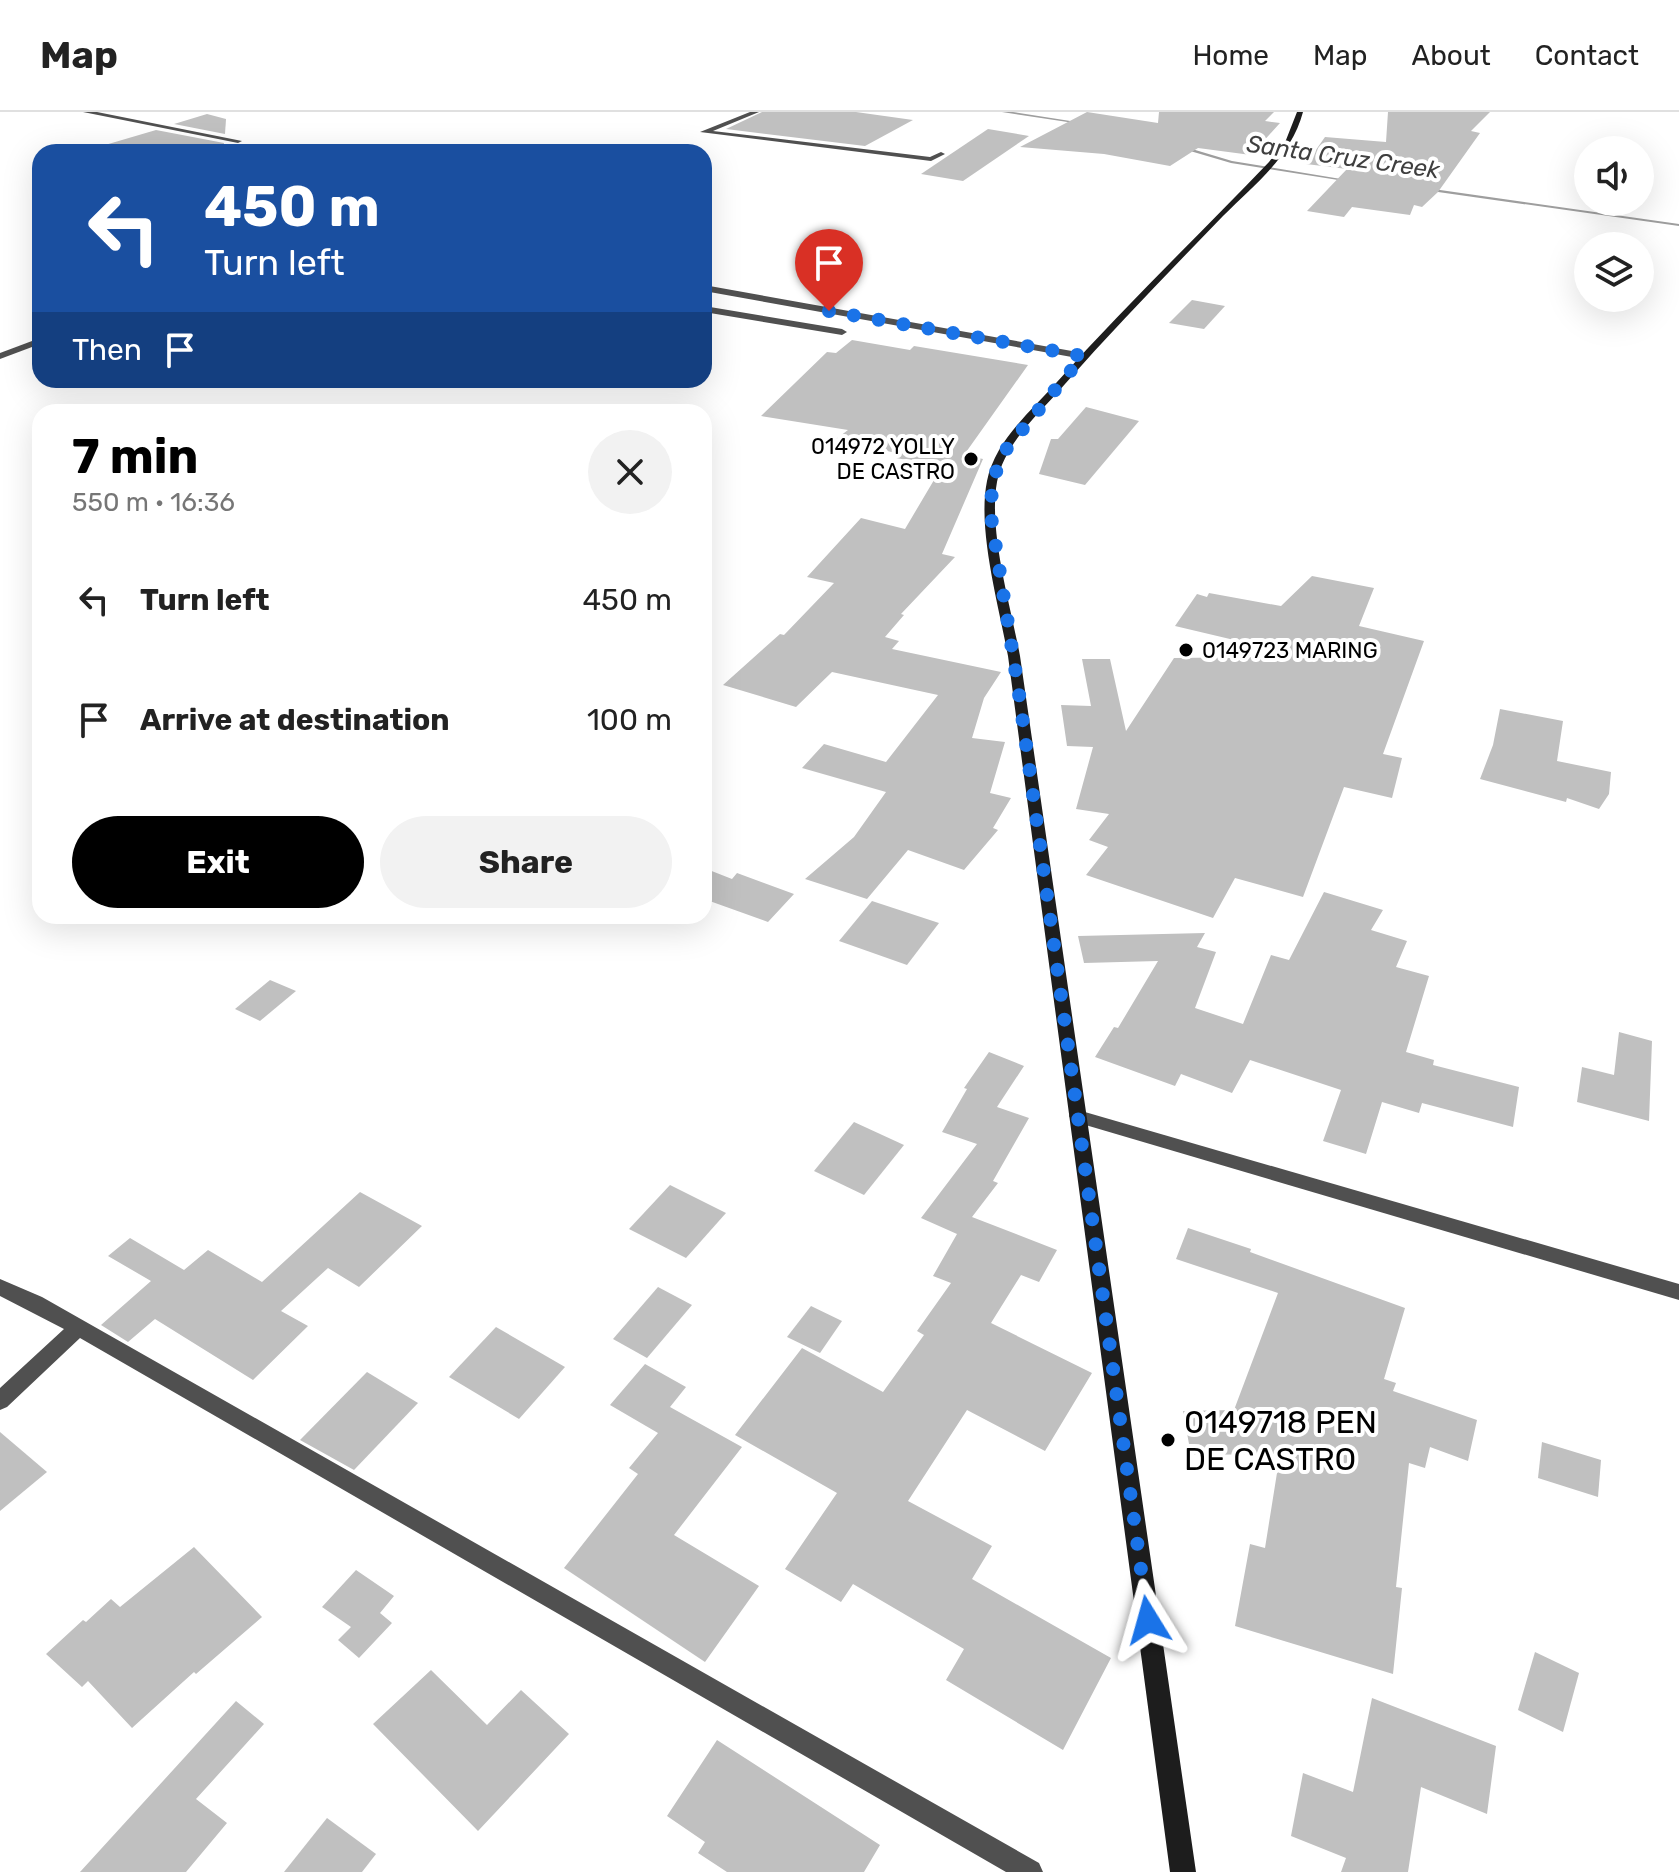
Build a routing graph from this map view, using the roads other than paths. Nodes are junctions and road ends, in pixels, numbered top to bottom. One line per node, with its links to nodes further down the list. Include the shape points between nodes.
1 (86, 112): 4 (street)
2 (756, 112): 5 (street, via 704,132 931,159)
3 (1300, 112): 11 (main road, via 1293,135 1262,175)
4 (238, 141)
5 (941, 154)
6 (712, 289): 11 (street)
7 (712, 310): 8 (street)
8 (842, 332)
9 (32, 344): 10 (street)
10 (0, 356)
11 (1083, 356): 12 (main road, via 1004,452 992,482 991,516)
12 (1078, 1116): 14 (street); 18 (main road)
13 (0, 1287): 15 (street)
14 (1679, 1292)
15 (78, 1328): 16 (street); 17 (street)
16 (0, 1401)
17 (1030, 1872)
18 (1183, 1872)

